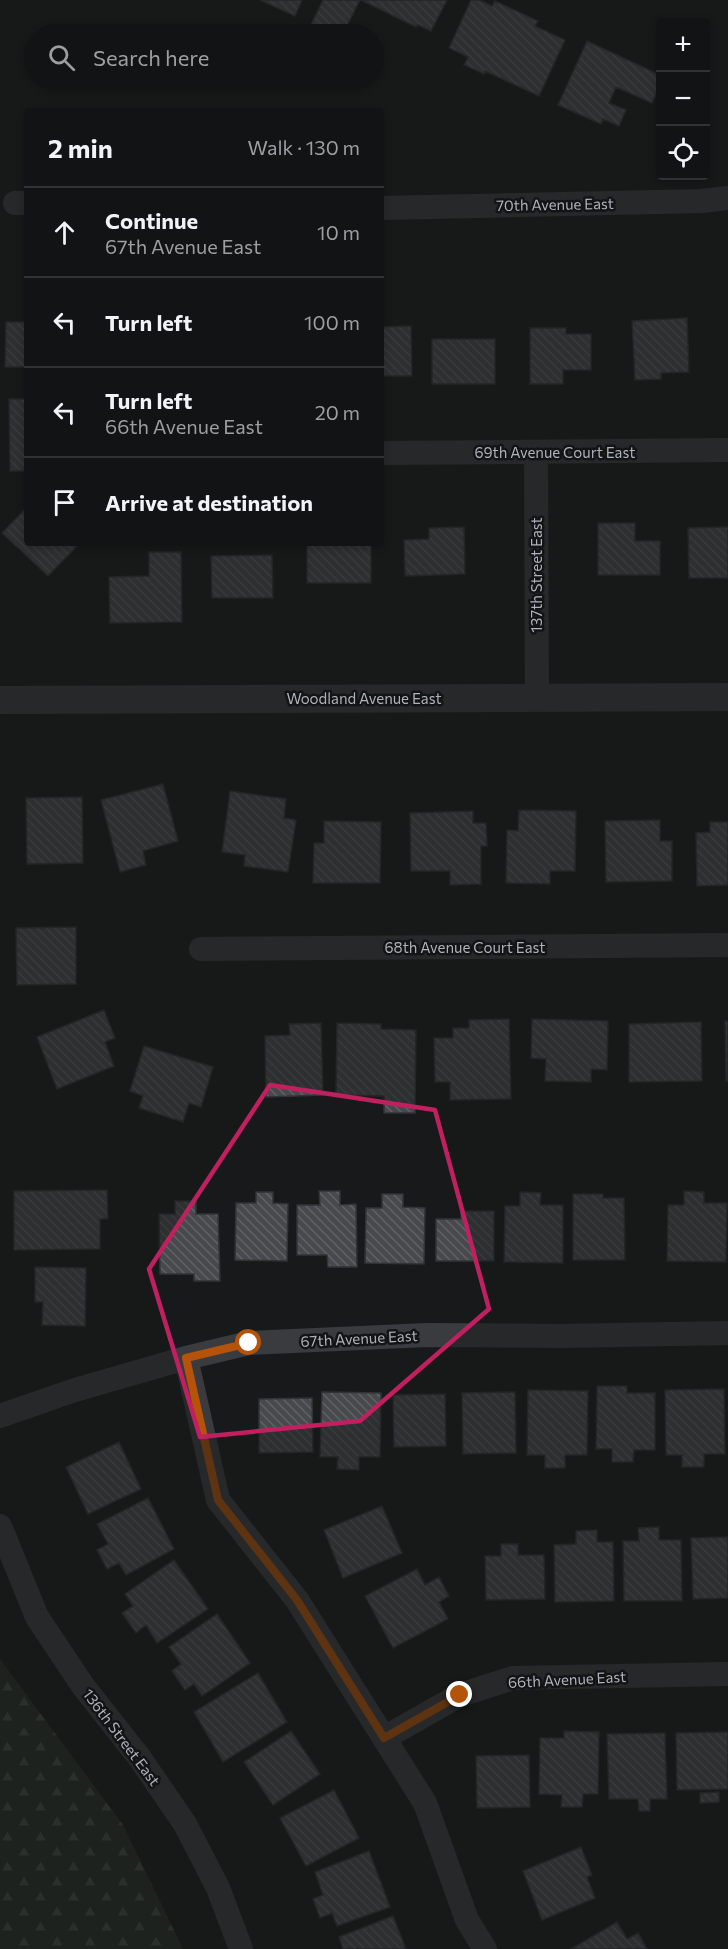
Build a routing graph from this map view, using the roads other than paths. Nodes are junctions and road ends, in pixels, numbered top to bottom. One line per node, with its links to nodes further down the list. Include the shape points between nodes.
1 (728, 198): 2 (street, 70th Avenue East)
2 (384, 208)
3 (728, 450): 5 (street, 69th Avenue Court East)
4 (384, 453): 5 (street, 69th Avenue Court East)
5 (536, 453): 6 (street, 137th Street East)
6 (537, 697): 7 (street, Woodland Avenue East); 8 (street, Woodland Avenue East)
7 (728, 697)
8 (0, 700)
9 (728, 945): 10 (street, 68th Avenue Court East)
10 (201, 949)
11 (728, 1333): 12 (street, 67th Avenue East, via 404,1336 249,1343)
12 (186, 1358): 13 (street, 67th Avenue East); 16 (street, via 218,1500 297,1600)
13 (0, 1416)
14 (0, 1526): 17 (street, 136th Street East, via 37,1617 185,1824 218,1888)
15 (728, 1674): 16 (street, 66th Avenue East, via 513,1678 460,1695)
16 (384, 1738): 18 (street, via 425,1803 467,1920)
17 (241, 1949)
18 (485, 1949)

